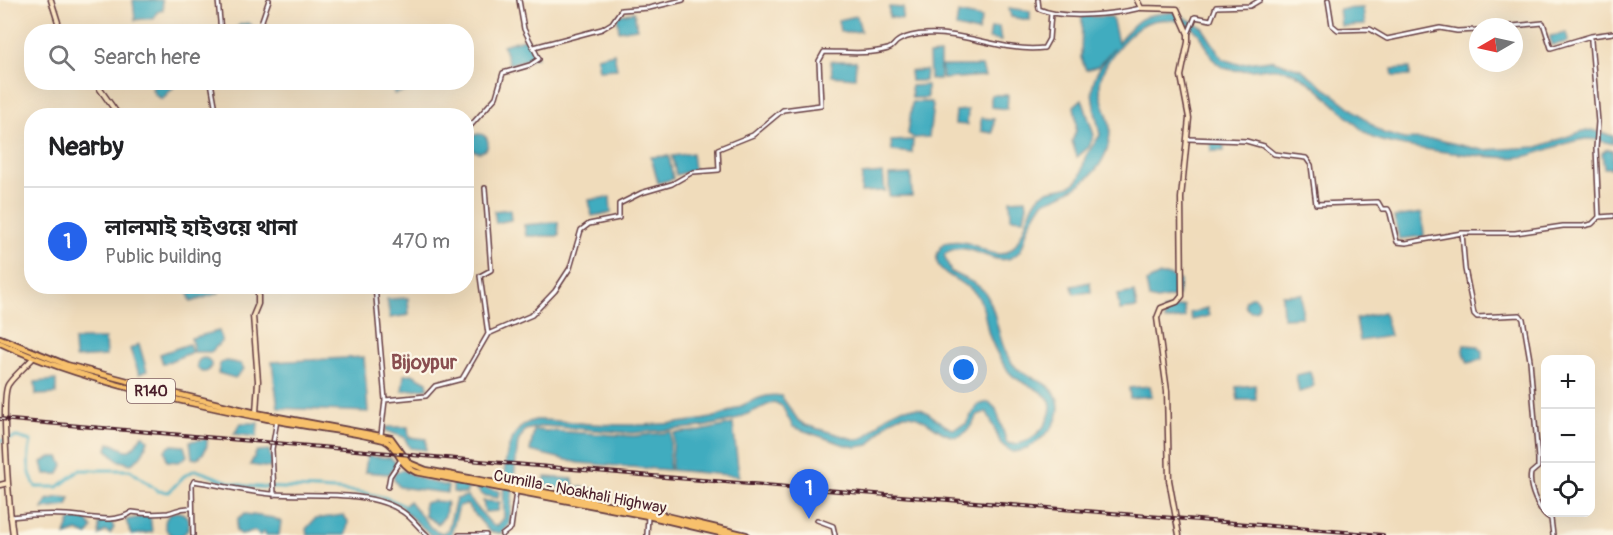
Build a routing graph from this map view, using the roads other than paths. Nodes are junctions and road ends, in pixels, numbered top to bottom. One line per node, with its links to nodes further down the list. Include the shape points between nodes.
1 (51, 0): 12 (main road)
2 (218, 0): 13 (street)
3 (269, 0): 14 (street)
4 (519, 0): 20 (street, via 524,29)
5 (683, 0): 20 (street, via 621,10 612,23 602,28)
6 (1038, 0): 11 (street, via 1039,9)
7 (1137, 0): 10 (main road)
8 (1260, 0): 17 (street, via 1250,6 1216,7 1211,20 1196,17)
9 (1328, 0): 16 (street, via 1332,25 1338,30 1370,29 1387,39 1440,28)
10 (1141, 8): 11 (street, via 1120,13); 17 (main road, via 1177,9)
11 (1051, 13): 33 (street, via 1049,39 1044,48 924,34 900,40 884,50 824,52 819,61 821,105 783,110 753,135 718,149 719,170 693,172 672,184 626,199 619,204 619,218 584,227 578,234 570,268 555,291 532,315)
12 (58, 24)
13 (220, 24)
14 (261, 24)
15 (1523, 25): 19 (street, via 1543,23 1551,48)
16 (1469, 30)
17 (1188, 31): 26 (main road, via 1180,83 1188,107)
18 (1613, 33): 19 (street)
19 (1592, 36): 29 (street)
20 (534, 47): 25 (street, via 539,60 503,73 496,97)
21 (101, 90): 23 (main road)
22 (212, 90): 24 (street)
23 (113, 108)
24 (216, 108)
25 (474, 122)
26 (1188, 139): 30 (street, via 1246,141 1264,146 1274,154 1306,158 1311,165 1316,204 1378,202 1390,213 1397,242); 64 (main road, via 1181,198 1182,296 1161,308 1157,318 1167,391 1169,480)
27 (485, 188): 33 (street, via 491,270 480,276)
28 (1613, 216): 29 (street)
29 (1599, 217): 30 (street, via 1583,226)
30 (1462, 233): 65 (street, via 1474,314 1520,315 1523,319 1538,459 1531,483 1543,513 1551,519)
31 (258, 294): 39 (main road, via 253,316)
32 (376, 294): 38 (street)
33 (488, 334): 38 (street, via 462,379 435,386 426,396)
34 (0, 338): 37 (main road, R140, via 67,364)
35 (0, 343): 36 (main road, R140)
36 (33, 358): 37 (main road, R140, via 89,376); 44 (main road, via 7,386)
37 (155, 390): 39 (main road, R140); 40 (main road, R140)
38 (385, 400): 41 (street)
39 (256, 413): 40 (main road, R140)
40 (278, 419): 41 (main road, R140); 41 (main road, R140); 48 (street, via 272,449)
41 (383, 438): 42 (main road, via 392,445); 43 (main road, via 396,442 414,466)
42 (400, 461): 43 (main road, via 416,472); 46 (street)
43 (462, 479): 47 (main road, Cumilla - Noakhali Highway)
44 (8, 483): 45 (main road); 51 (main road)
45 (0, 485)
46 (388, 487)
47 (516, 489): 50 (main road, Cumilla - Noakhali Highway); 53 (main road); 59 (street, via 511,528)
48 (274, 494): 49 (street, via 194,481); 56 (street, via 334,496 394,507)
49 (191, 508): 51 (street, via 177,507 171,512 153,514 132,512 99,519 67,515); 55 (street)
50 (648, 516): 53 (main road, Cumilla - Noakhali Highway); 60 (street)
51 (10, 517): 54 (main road)
52 (817, 520): 63 (street, via 833,526)
53 (687, 523): 61 (main road, Cumilla - Noakhali Highway); 62 (main road)
54 (13, 535)
55 (193, 535)
56 (427, 535)
57 (459, 535): 58 (street)
58 (486, 535)
59 (502, 535)
60 (647, 535)
61 (729, 535)
62 (747, 535)
63 (835, 535)
64 (1179, 535)
65 (1553, 535)

